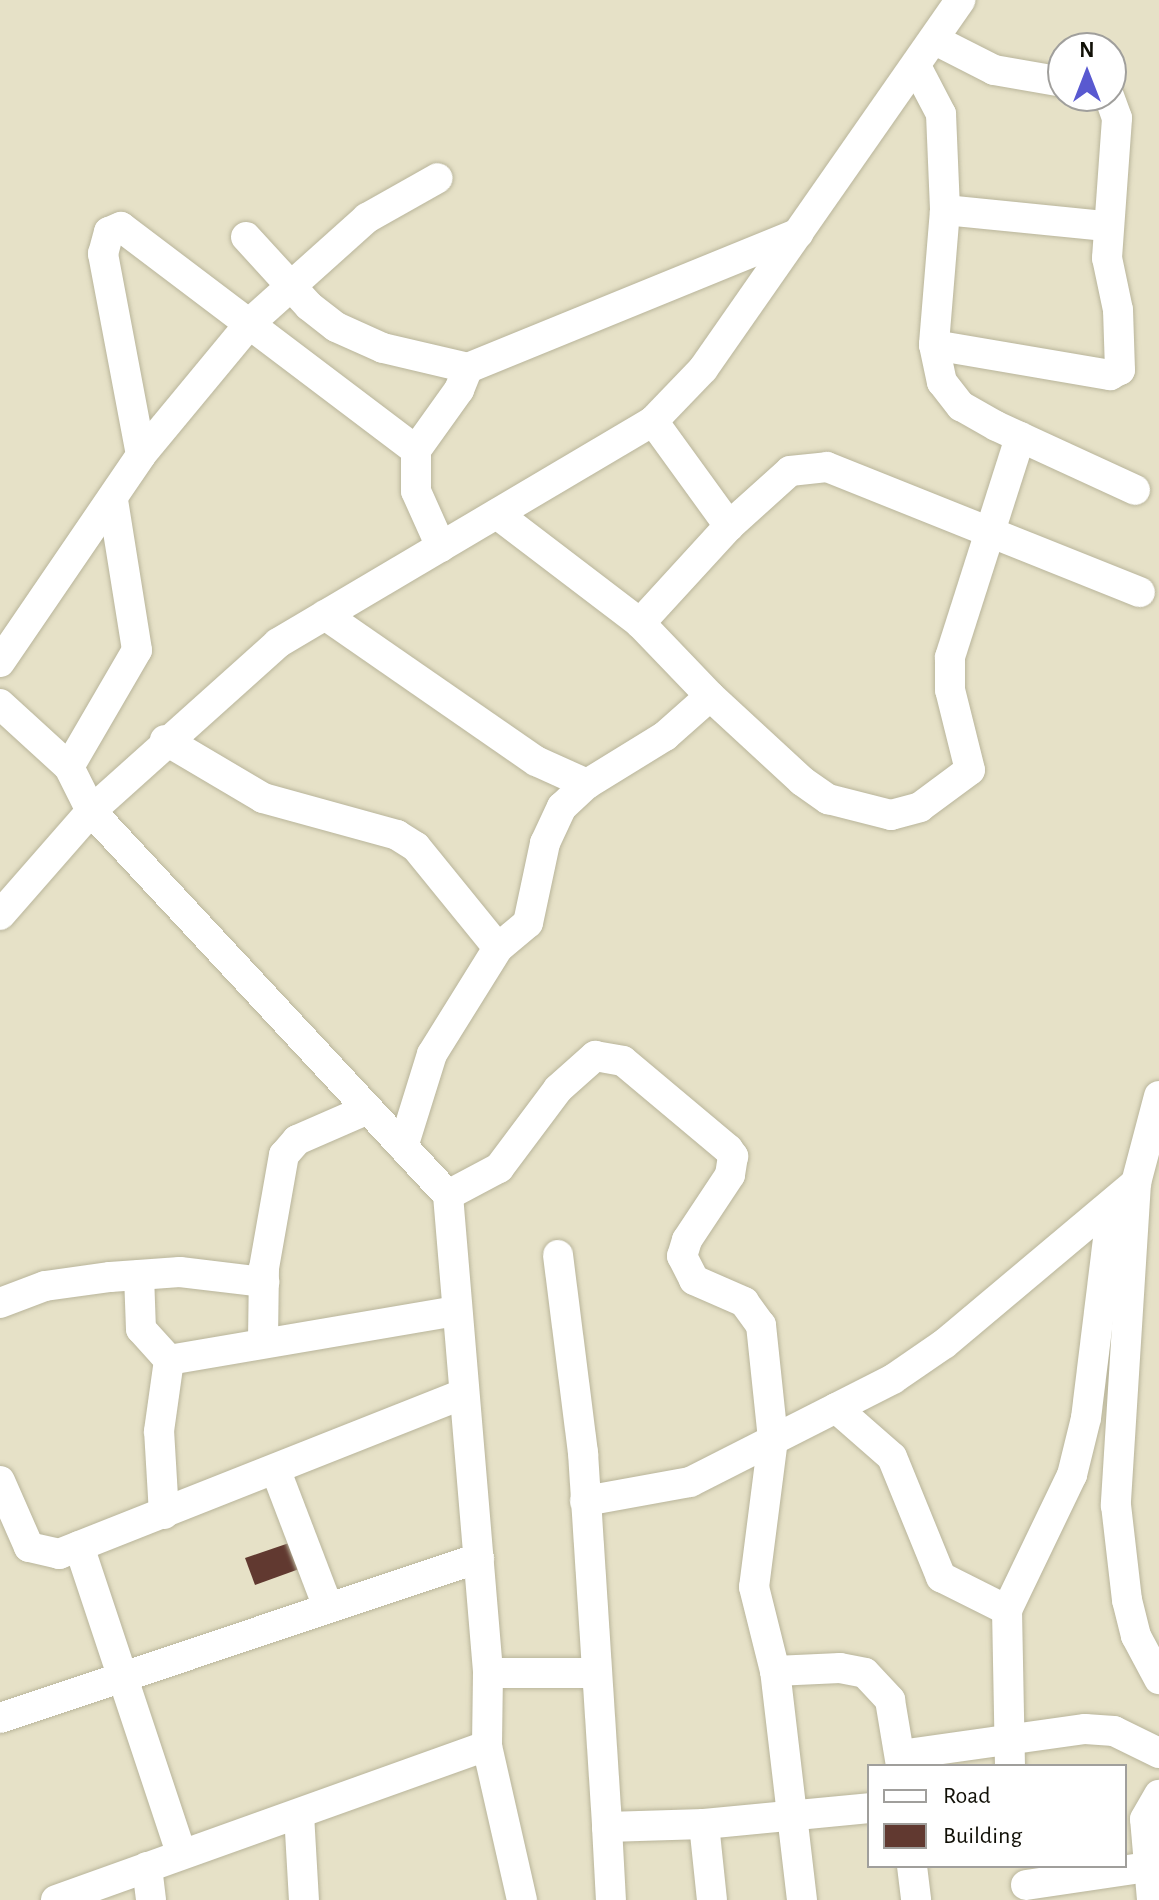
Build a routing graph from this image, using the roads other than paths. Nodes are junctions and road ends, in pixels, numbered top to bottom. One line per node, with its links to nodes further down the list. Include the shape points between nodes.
1 (960, 0): 2 (street)
2 (935, 40): 3 (street); 4 (street, via 994,70)
3 (917, 68): 7 (street, via 941,114); 9 (street)
4 (1047, 79)
5 (1115, 112): 8 (street)
6 (438, 178): 11 (street, via 386,204)
7 (945, 210): 8 (street); 13 (street)
8 (1106, 226): 13 (street, via 1124,359 1115,374)
9 (798, 233): 14 (street); 15 (street, via 703,369)
10 (246, 237): 11 (street)
11 (288, 284): 12 (street); 14 (street, via 336,327 383,348)
12 (251, 322): 17 (street); 18 (street); 18 (street, via 131,230 109,232 103,254)
13 (934, 345): 16 (street, via 942,382 961,406)
14 (468, 368): 17 (street)
15 (653, 421): 21 (street); 22 (street)
16 (1020, 437): 19 (street); 23 (street)
17 (416, 450): 24 (street, via 416,491)
18 (141, 455): 20 (street)
19 (1135, 490)
20 (113, 500): 28 (street); 32 (street, via 137,650)
21 (497, 514): 24 (street); 27 (street)
22 (729, 526): 23 (street, via 790,471 807,465 827,467); 27 (street)
23 (989, 532): 25 (street); 29 (street, via 950,657 950,690 970,770 920,807 891,815 828,799)
24 (441, 547): 26 (street)
25 (1140, 592)
26 (325, 615): 31 (street, via 278,643); 33 (street, via 536,761)
27 (640, 623): 29 (street)
28 (0, 662)
29 (710, 696): 33 (street, via 665,736)
30 (0, 704): 32 (street)
31 (165, 740): 34 (street); 36 (street, via 263,798 397,835 416,847)
32 (69, 767): 34 (street)
33 (587, 784): 36 (street, via 551,826 528,923)
34 (91, 811): 35 (street); 38 (street)
35 (0, 915)
36 (498, 948): 39 (street, via 432,1054)
37 (1159, 1096): 40 (street)
38 (368, 1109): 39 (street); 45 (street, via 288,1146 274,1199)
39 (403, 1147): 41 (street)
40 (1136, 1183): 42 (street); 65 (street, via 1116,1505 1127,1600 1136,1636)
41 (448, 1195): 47 (street); 52 (street, via 499,1168 582,1064 595,1056 623,1061 733,1156 730,1175 682,1256 694,1280 756,1311 764,1338)
42 (1112, 1205): 51 (street, via 944,1344 893,1379); 60 (street, via 1086,1418 1072,1475)
43 (558, 1255): 55 (street)
44 (139, 1275): 45 (street, via 220,1274); 46 (street, via 45,1286); 49 (street, via 141,1329)
45 (264, 1282): 48 (street)
46 (0, 1303)
47 (456, 1311): 48 (street); 50 (street)
48 (263, 1340): 49 (street)
49 (169, 1360): 56 (street, via 159,1431)
50 (461, 1395): 53 (street); 58 (street)
51 (836, 1408): 52 (street); 60 (street, via 892,1457 941,1577)
52 (773, 1439): 55 (street, via 690,1482); 61 (street, via 754,1587)
53 (276, 1471): 56 (street); 59 (street)
54 (0, 1481): 57 (street, via 29,1547 59,1554)
55 (585, 1501): 63 (street)
56 (164, 1514): 57 (street)
57 (79, 1546): 64 (street)
58 (479, 1558): 59 (street); 62 (street)
59 (328, 1607): 64 (street)
60 (1007, 1610): 69 (street)
61 (775, 1671): 70 (street, via 840,1668 865,1673 890,1700); 74 (street)
62 (488, 1673): 63 (street); 67 (street)
63 (595, 1673): 76 (street)
64 (125, 1674): 66 (street); 77 (street)
65 (1159, 1679)
66 (0, 1718)
67 (487, 1746): 73 (street); 85 (street)
68 (1159, 1753): 69 (street, via 1114,1731 1085,1729)
69 (1008, 1754): 70 (street)
70 (901, 1760)
71 (1159, 1795): 79 (street, via 1145,1819)
72 (867, 1808): 74 (street)
73 (299, 1814): 77 (street); 84 (street)
74 (790, 1817): 75 (street); 88 (street)
75 (704, 1824): 76 (street); 87 (street)
76 (607, 1827): 86 (street)
77 (181, 1853): 78 (street)
78 (147, 1867): 82 (street); 83 (street)
79 (1148, 1867): 81 (street); 90 (street)
80 (912, 1868): 89 (street)
81 (1026, 1884)
82 (56, 1900)
83 (151, 1900)
84 (304, 1900)
85 (522, 1900)
86 (611, 1900)
87 (712, 1900)
88 (802, 1900)
89 (916, 1900)
90 (1152, 1900)

